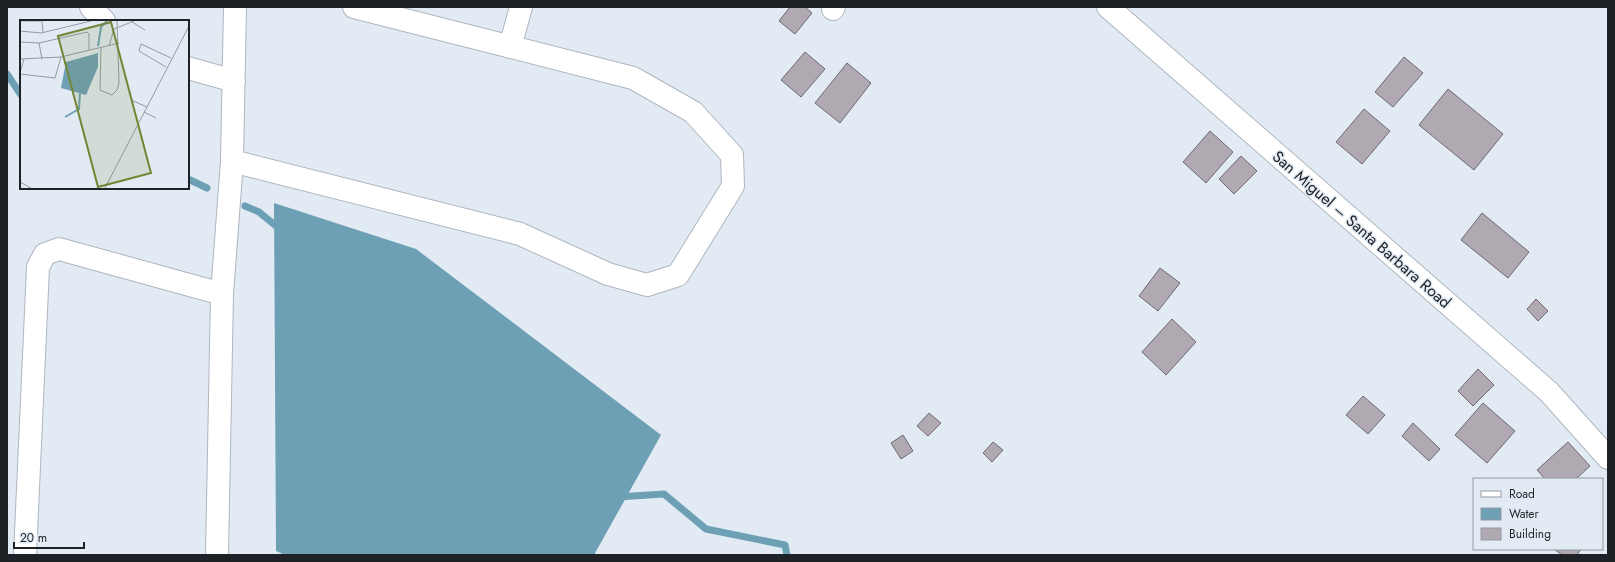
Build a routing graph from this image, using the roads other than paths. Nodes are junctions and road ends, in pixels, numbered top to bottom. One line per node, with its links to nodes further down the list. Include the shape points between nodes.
1 (91, 7): 6 (street)
2 (235, 7): 9 (street)
3 (354, 7): 7 (street)
4 (521, 7): 7 (street)
5 (1108, 7): 12 (street, San Miguel – Santa Barbara Road, via 1549,392)
6 (103, 20)
7 (510, 47): 10 (street, via 632,78 693,112 732,155 734,186 678,275 647,285 608,274 520,234)
8 (189, 68): 9 (street)
9 (234, 81): 10 (street)
10 (232, 161): 11 (street)
11 (222, 294): 13 (street, via 59,249 45,254 38,267); 14 (street)
12 (1608, 458)
13 (25, 555)
14 (217, 555)

